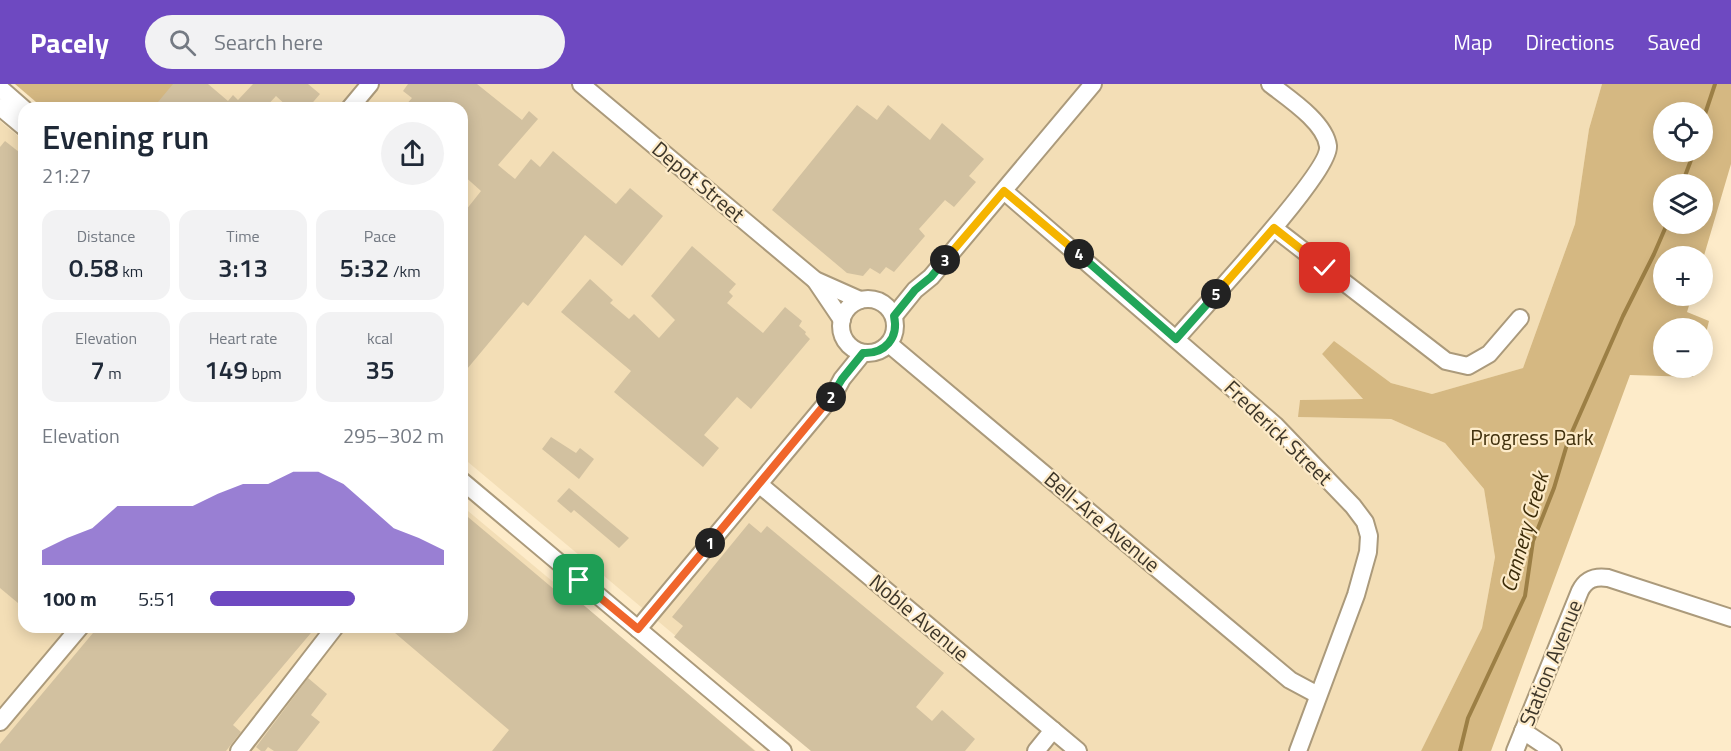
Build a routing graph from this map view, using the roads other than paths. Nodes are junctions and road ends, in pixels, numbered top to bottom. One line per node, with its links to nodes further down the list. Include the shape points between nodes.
1 (370, 84): 6 (street)
2 (581, 84): 12 (street, Depot Street)
3 (1093, 84): 10 (street)
4 (1270, 84): 11 (street, via 1308,114 1328,147 1324,162)
5 (0, 88): 7 (street)
6 (355, 102)
7 (18, 104)
8 (0, 106): 9 (street)
9 (18, 122)
10 (1004, 191): 13 (street, via 931,277); 19 (street, Frederick Street)
11 (1274, 228): 17 (street, via 1446,361 1468,366 1489,354); 19 (street)
12 (815, 280): 14 (street, Depot Street); 18 (street, Depot Street)
13 (915, 290): 15 (street); 16 (street)
14 (860, 300): 15 (street); 18 (street, via 848,308)
15 (880, 302): 16 (street)
16 (894, 316): 21 (street, via 895,331)
17 (1520, 318)
18 (842, 320): 20 (street)
19 (1176, 339): 30 (street, Frederick Street, via 1275,425 1353,507 1368,529 1368,552 1356,594)
20 (845, 340): 22 (street); 23 (street)
21 (889, 344): 22 (street, via 878,352); 30 (street, Bell-Are Avenue, via 1290,680)
22 (863, 353): 23 (street)
23 (842, 379): 24 (street)
24 (760, 485): 27 (street); 32 (street, Noble Avenue)
25 (468, 486): 27 (street)
26 (1731, 618): 33 (street, Station Avenue, via 1608,578 1585,582)
27 (638, 629): 35 (street)
28 (75, 633): 31 (street)
29 (330, 633): 34 (street)
30 (1318, 695): 38 (street, Frederick Street)
31 (0, 722)
32 (1053, 730): 36 (street); 37 (street, Noble Avenue)
33 (1523, 731): 39 (street, Station Avenue); 40 (street)
34 (239, 751)
35 (783, 751)
36 (1035, 751)
37 (1078, 751)
38 (1298, 751)
39 (1515, 751)
40 (1553, 751)

